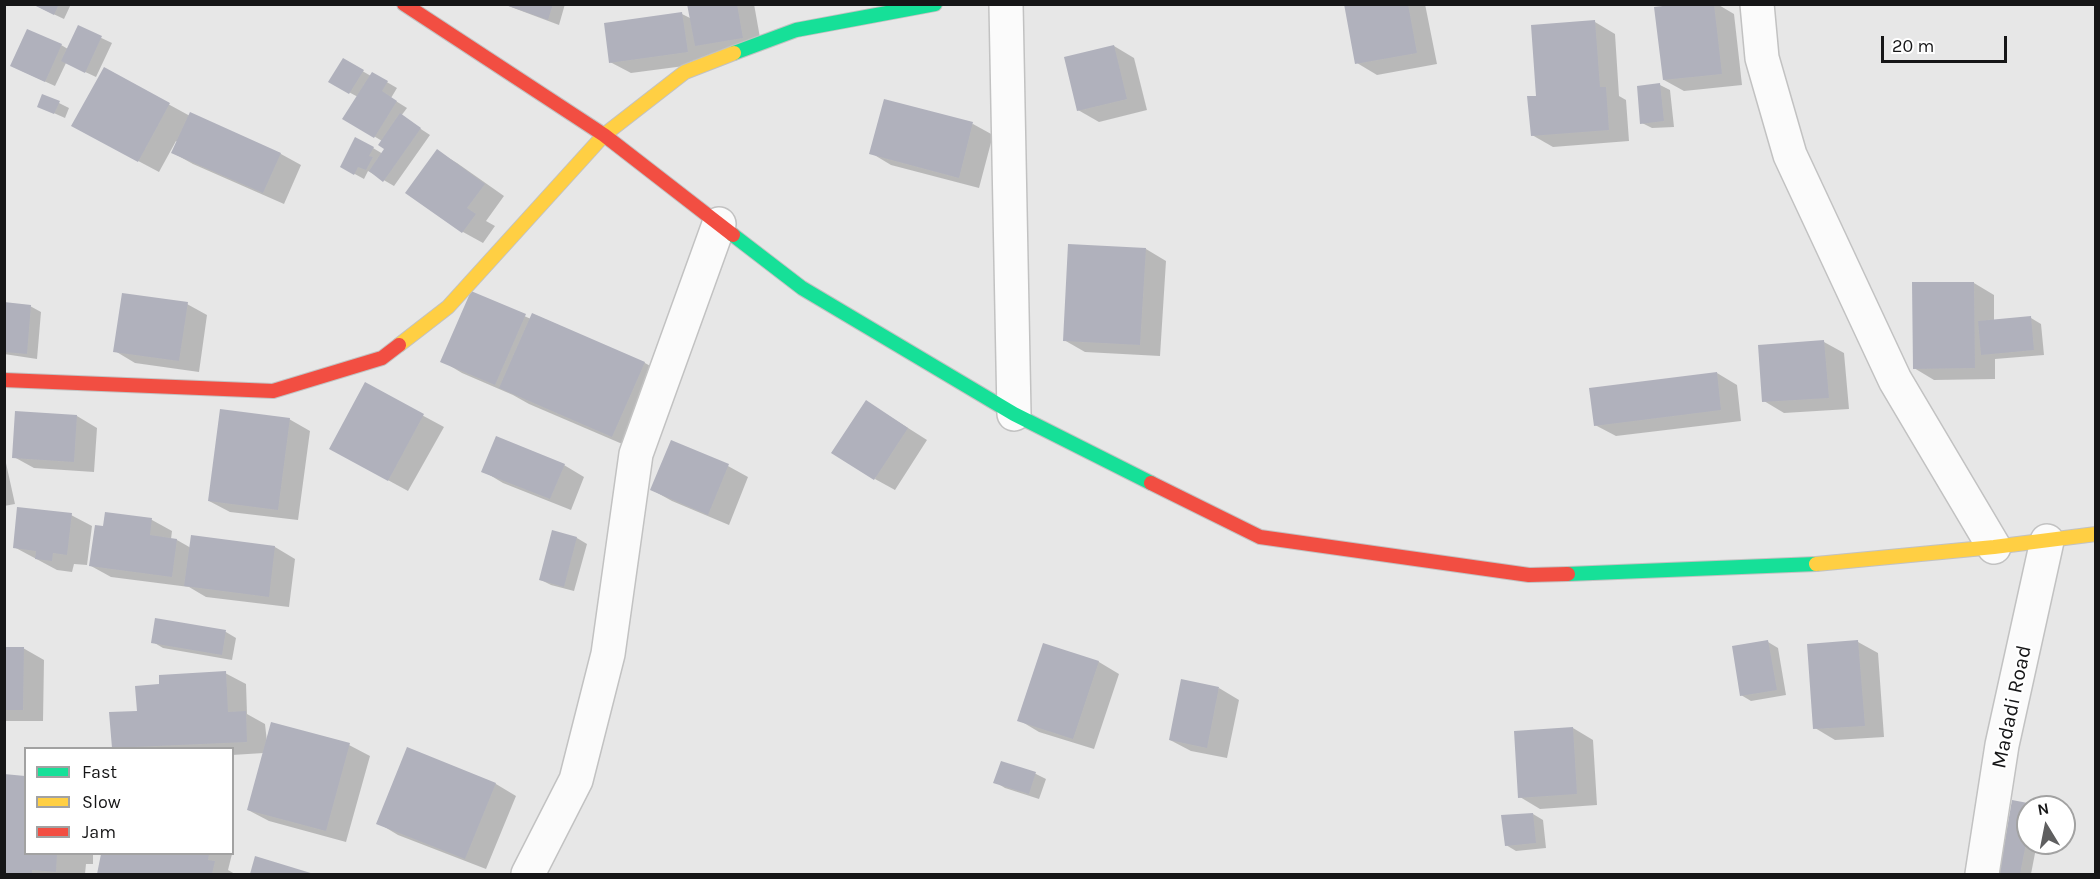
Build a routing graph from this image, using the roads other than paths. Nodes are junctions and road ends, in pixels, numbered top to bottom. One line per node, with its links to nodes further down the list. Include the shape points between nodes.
1 (404, 4): 5 (main road)
2 (935, 4): 5 (main road, via 796,30 685,72)
3 (1006, 4): 8 (street)
4 (1757, 4): 11 (street, via 1762,58 1790,155 1895,380)
5 (604, 135): 6 (main road); 7 (main road, via 448,307 382,358 273,391)
6 (719, 224): 8 (main road, via 802,288); 12 (street, via 636,454 608,654 576,780)
7 (4, 380)
8 (1014, 414): 11 (main road, via 1260,537 1506,572 1529,575 1799,566)
9 (2096, 534): 10 (main road)
10 (2047, 541): 11 (main road); 13 (street, Madadi Road, via 2002,745)
11 (1994, 547)
12 (528, 874)
13 (1982, 874)

